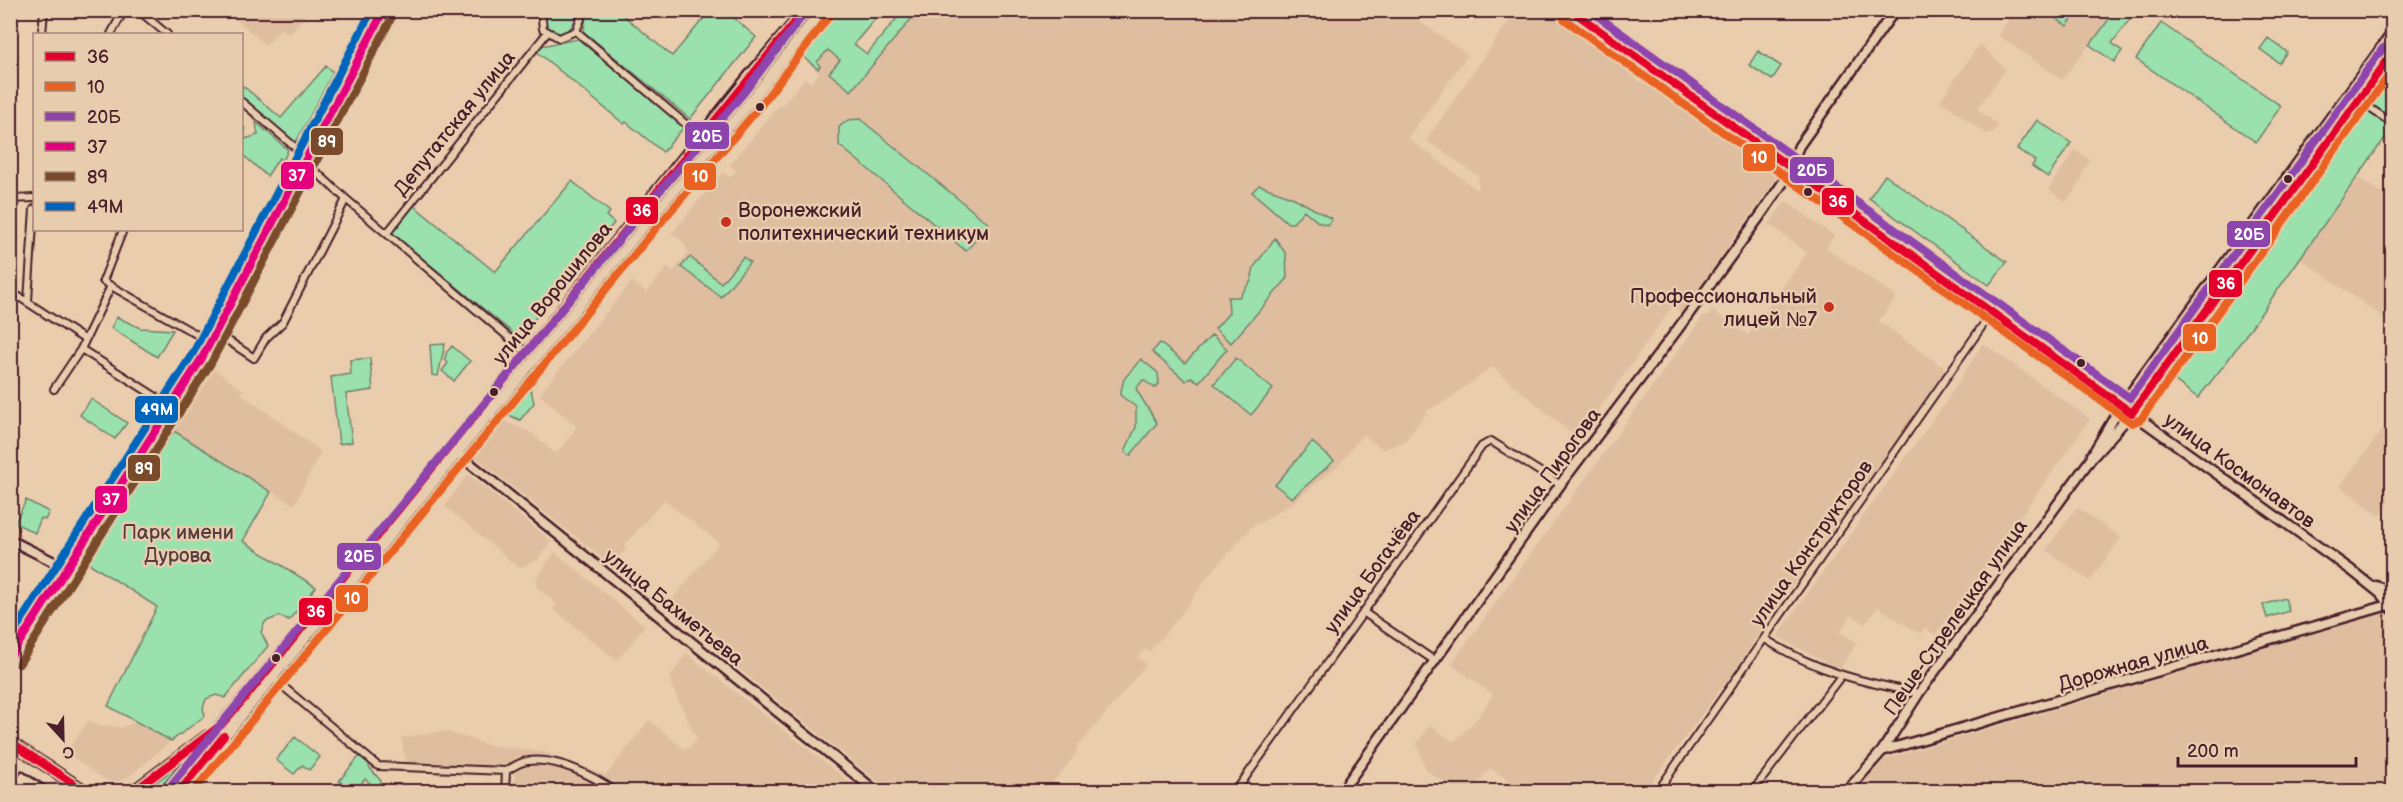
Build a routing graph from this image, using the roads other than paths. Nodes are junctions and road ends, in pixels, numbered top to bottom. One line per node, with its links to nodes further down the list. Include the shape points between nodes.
1 (16, 10): 12 (street)
2 (44, 10): 14 (street)
3 (124, 10): 15 (street)
4 (138, 10): 16 (street)
5 (384, 10): 26 (street)
6 (541, 10): 17 (street, via 540,23)
7 (580, 10): 13 (street)
8 (805, 10): 20 (main road, улица Ворошилова)
9 (821, 10): 23 (main road, улица Ворошилова)
10 (1569, 10): 27 (street, улица Космонавтов)
11 (1896, 10): 27 (street, улица Пирогова, via 1799,146)
12 (10, 12)
13 (576, 31): 17 (street, via 559,38); 25 (street)
14 (42, 33)
15 (112, 33)
16 (166, 33)
17 (547, 33): 33 (street, Депутатская улица)
18 (2392, 33): 44 (street, Пеше-Стрелецкая улица)
19 (2392, 54): 21 (street, Пеше-Стрелецкая улица)
20 (732, 96): 23 (main road); 25 (main road, улица Ворошилова)
21 (2359, 101): 24 (street); 46 (street, Пеше-Стрелецкая улица)
22 (243, 103): 26 (street, via 296,148)
23 (746, 107): 47 (main road, улица Ворошилова)
24 (2392, 123)
25 (701, 137): 42 (main road, улица Ворошилова)
26 (305, 162): 30 (street); 38 (street)
27 (1789, 169): 37 (street, улица Космонавтов); 49 (street, улица Пирогова, via 1768,204)
28 (33, 198): 29 (street)
29 (10, 199)
30 (346, 199): 33 (street); 38 (street, via 283,322 266,338 254,358)
31 (33, 222): 36 (street)
32 (123, 231): 34 (street, via 103,281)
33 (387, 233): 42 (street)
34 (111, 286): 39 (street); 40 (street)
35 (10, 291): 36 (street)
36 (27, 301): 39 (street)
37 (1992, 312): 44 (street, улица Космонавтов); 56 (street, улица Конструкторов)
38 (215, 332): 40 (street)
39 (84, 339): 41 (street)
40 (210, 342): 45 (street)
41 (81, 349): 43 (street); 45 (street)
42 (526, 352): 47 (main road, улица Ворошилова)
43 (54, 389)
44 (2121, 406): 46 (street, улица Космонавтов); 48 (street, Пеше-Стрелецкая улица)
45 (172, 407): 51 (street)
46 (2132, 413): 48 (street, Пеше-Стрелецкая улица); 52 (street, улица Космонавтов)
47 (454, 451): 60 (main road, улица Ворошилова); 62 (main road, улица Ворошилова); 77 (street, улица Бахметьева)
48 (2090, 460): 61 (street, Пеше-Стрелецкая улица)
49 (1561, 485): 55 (street, улица Богачёва, via 1491,441 1482,446); 58 (street, улица Пирогова)
50 (10, 540): 51 (street)
51 (68, 569): 57 (street)
52 (2368, 582): 53 (street); 54 (street, улица Космонавтов)
53 (2392, 592)
54 (2392, 606): 64 (street, Дорожная улица)
55 (1363, 612): 58 (street); 78 (street, улица Богачёва)
56 (1765, 639): 59 (street); 79 (street, улица Конструкторов)
57 (10, 658)
58 (1435, 661): 69 (street, улица Пирогова)
59 (1842, 676): 61 (street); 80 (street)
60 (273, 678): 67 (street, via 378,766); 74 (main road, улица Ворошилова)
61 (1919, 693): 64 (street, Пеше-Стрелецкая улица)
62 (221, 725): 72 (main road); 73 (main road, улица Ворошилова)
63 (10, 742): 71 (main road)
64 (1882, 751): 81 (street, Пеше-Стрелецкая улица)
65 (10, 756): 66 (main road)
66 (21, 762): 68 (street); 70 (main road)
67 (506, 771): 75 (street); 76 (street, via 526,760 549,761)
68 (10, 779)
69 (1345, 790)
70 (64, 792)
71 (87, 792)
72 (132, 792)
73 (166, 792)
74 (179, 792)
75 (505, 792)
76 (617, 792)
77 (877, 792)
78 (1235, 792)
79 (1657, 792)
80 (1752, 792)
81 (1846, 792)

